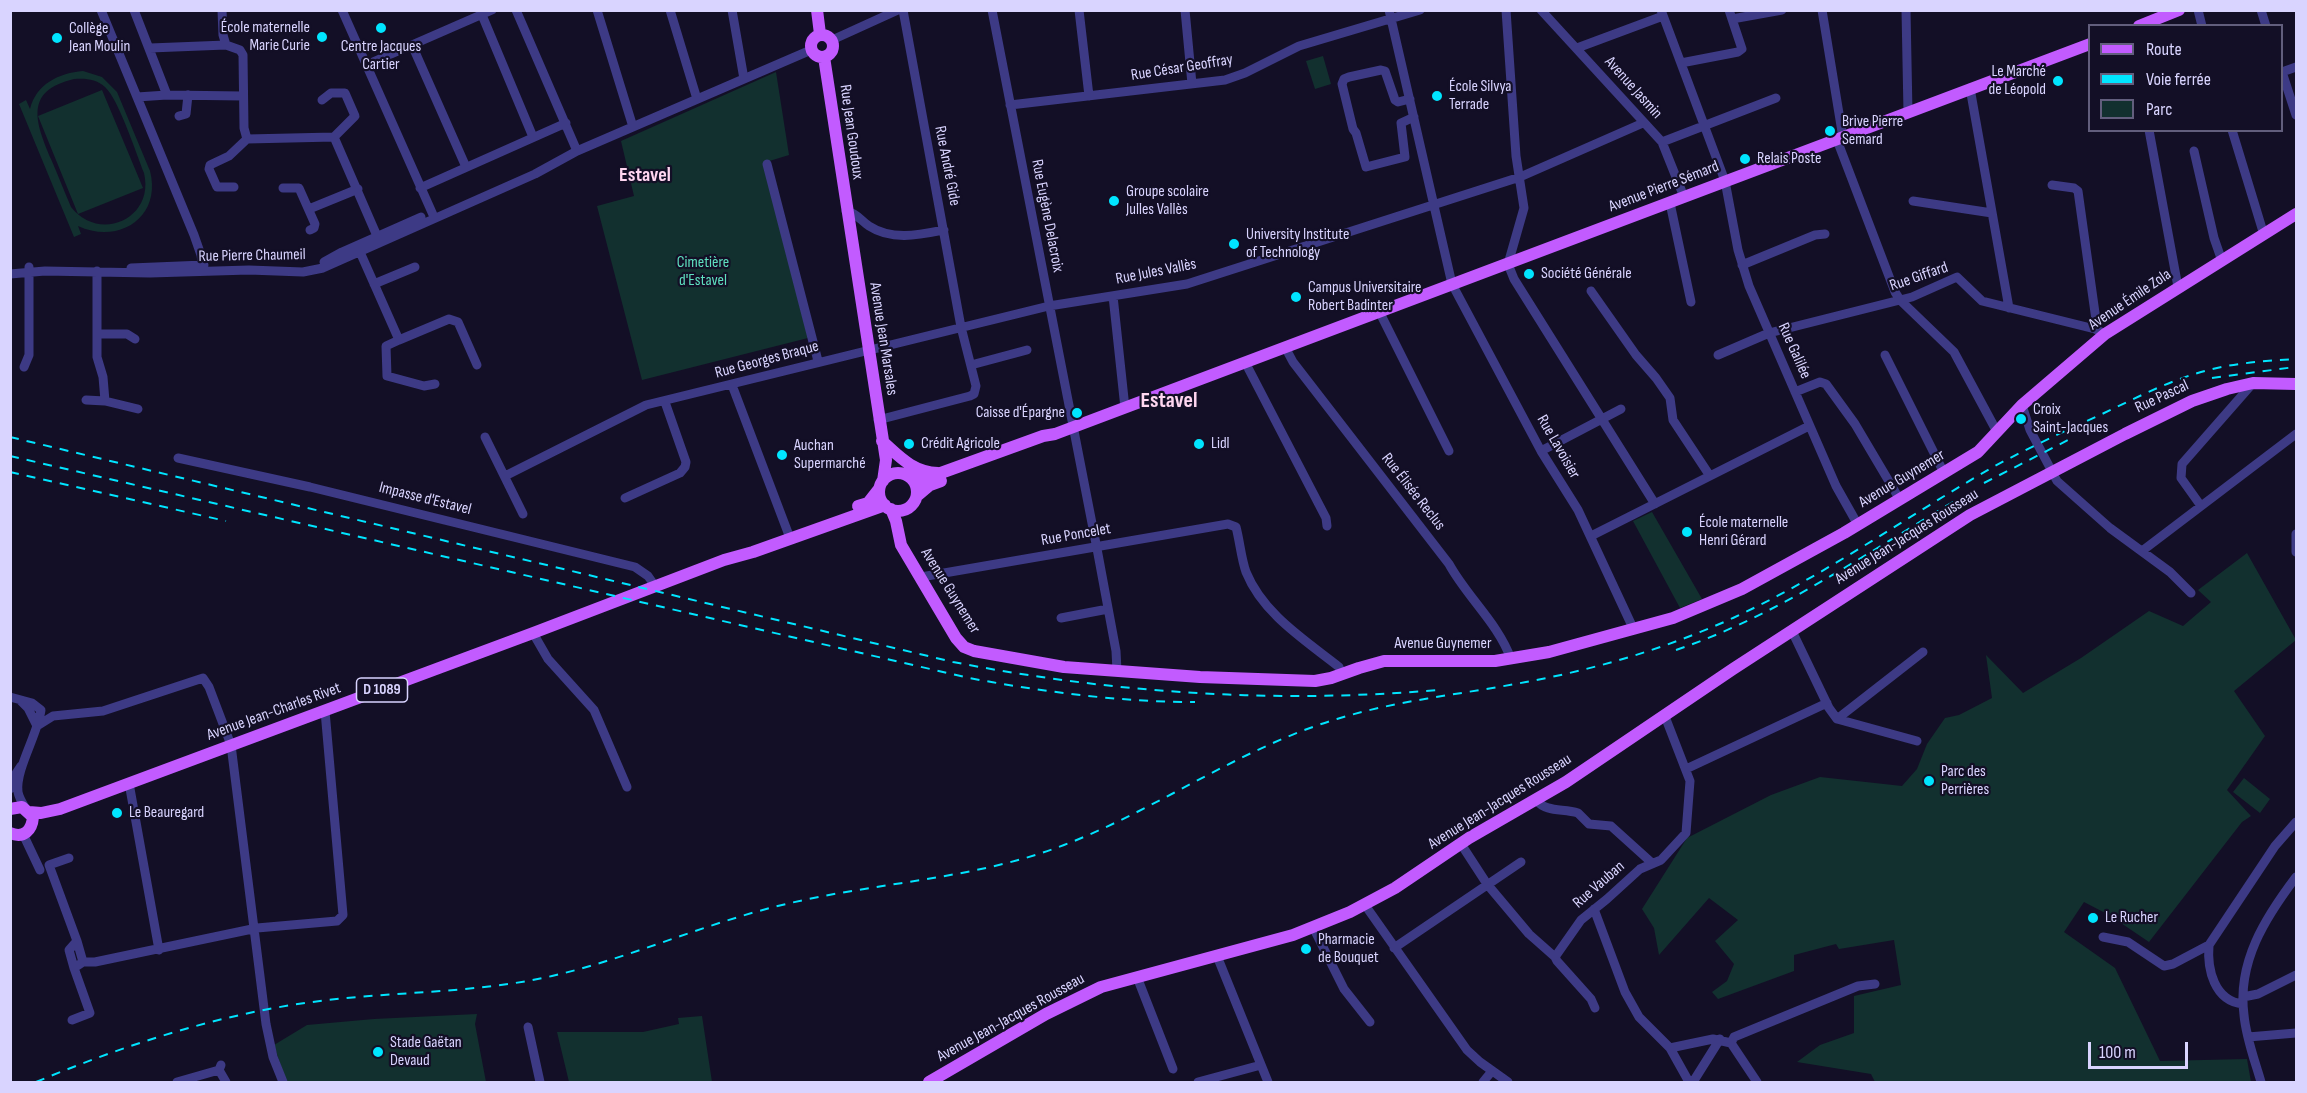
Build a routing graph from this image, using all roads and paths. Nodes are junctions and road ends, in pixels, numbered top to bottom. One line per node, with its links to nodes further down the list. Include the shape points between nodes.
1 (101, 10): 45 (street)
2 (134, 10): 31 (street)
3 (222, 10): 28 (street)
4 (342, 10): 36 (street)
5 (516, 10): 55 (street)
6 (597, 10): 57 (street)
7 (670, 10): 47 (street)
8 (732, 10): 38 (street)
9 (817, 10): 26 (main road)
10 (900, 10): 27 (street); 88 (street, Rue André Gide)
11 (992, 10): 50 (street, Rue Eugène Delacroix)
12 (1079, 10): 44 (street)
13 (1185, 10): 39 (street)
14 (1420, 10): 23 (street, Rue César Geoffray)
15 (1506, 10): 70 (street)
16 (1541, 10): 32 (street, Avenue Jasmin)
17 (1782, 10): 24 (street)
18 (1822, 10): 64 (street)
19 (1906, 10): 51 (street)
20 (2179, 10): 25 (main road)
21 (487, 13): 29 (street); 62 (street)
22 (1662, 13): 32 (street); 35 (street, Rue Galilée)
23 (1390, 15): 39 (street, Rue César Geoffray, via 1299,46 1235,77); 48 (street, Rue Lavoisier)
24 (1731, 15): 35 (street, via 1742,49)
25 (2144, 24)
26 (820, 34): 27 (main road); 33 (main road, via 813,38)
27 (832, 40): 34 (main road, via 832,51)
28 (226, 45): 31 (street); 43 (street, via 243,54)
29 (412, 45): 36 (street); 69 (street)
30 (2088, 45): 40 (main road, Avenue Pierre Sémard)
31 (150, 48): 41 (street)
32 (1577, 48): 56 (street, Avenue Jasmin)
33 (811, 50): 34 (main road); 38 (street, Rue Pierre Chaumeil)
34 (824, 57): 85 (main road, Rue Jean Goudoux)
35 (1682, 63): 58 (street, Rue Galilée)
36 (366, 65): 75 (street)
37 (2283, 75): 52 (street)
38 (744, 79): 47 (street, Rue Pierre Chaumeil)
39 (1192, 84): 44 (street, Rue César Geoffray)
40 (1970, 88): 51 (main road, Avenue Pierre Sémard); 82 (street)
41 (167, 95): 42 (street); 45 (street)
42 (188, 95): 43 (street); 53 (street, via 186,114)
43 (243, 96): 63 (street)
44 (1089, 96): 50 (street, Rue César Geoffray)
45 (137, 97): 98 (street, via 194,235)
46 (1776, 98): 58 (street)
47 (697, 99): 57 (street, Rue Pierre Chaumeil)
48 (1410, 99): 54 (street, Rue Lavoisier); 54 (street, via 1395,100 1387,74 1381,70 1348,77 1342,84 1366,167 1405,157 1401,123)
49 (321, 100): 61 (street, via 331,93 345,93 356,116)
50 (1010, 105): 109 (street, Rue Eugène Delacroix)
51 (1908, 113): 64 (main road, Avenue Pierre Sémard)
52 (2296, 115)
53 (179, 116)
54 (1414, 117): 80 (street, Rue Lavoisier)
55 (566, 123): 62 (street); 66 (street)
56 (1643, 123): 65 (street, Avenue Jasmin); 70 (street, Rue Jules Vallès)
57 (633, 127): 66 (street, Rue Pierre Chaumeil)
58 (1705, 127): 65 (street); 71 (street, Rue Galilée)
59 (2149, 132): 104 (street)
60 (2233, 132): 90 (street)
61 (334, 137): 63 (street); 76 (street)
62 (533, 137): 69 (street)
63 (247, 139): 73 (street, via 209,168 217,187)
64 (1840, 139): 71 (main road, Avenue Pierre Sémard); 107 (street, via 1856,193)
65 (1662, 142): 77 (street, Avenue Jasmin)
66 (577, 151): 84 (street, Rue Pierre Chaumeil, via 535,174)
67 (2194, 151): 94 (street)
68 (767, 164): 123 (street)
69 (466, 167): 75 (street)
70 (1520, 177): 80 (street, Rue Jules Vallès); 95 (street, via 1524,208)
71 (1725, 181): 77 (main road, Avenue Pierre Sémard); 96 (street, Rue Galilée)
72 (2052, 185): 113 (street, via 2078,191)
73 (234, 187)
74 (283, 188): 81 (street, via 299,188)
75 (420, 188): 84 (street)
76 (358, 189): 81 (street); 91 (street)
77 (1684, 197): 79 (main road, Avenue Pierre Sémard)
78 (1912, 201): 82 (street)
79 (1670, 203): 95 (main road, Avenue Pierre Sémard); 108 (street)
80 (1433, 205): 103 (street, Rue Lavoisier); 106 (street, Rue Jules Vallès, via 1187,284)
81 (309, 209): 87 (street, via 315,224)
82 (1992, 213): 110 (street)
83 (2296, 214): 90 (main road, Avenue Émile Zola)
84 (433, 215): 91 (street, Rue Pierre Chaumeil); 92 (street, Rue Pierre Chaumeil)
85 (848, 221): 86 (street); 86 (street, via 856,214); 119 (main road, Avenue Jean Marsales)
86 (868, 226): 88 (street, via 893,235)
87 (310, 230)
88 (944, 230): 112 (street, Rue André Gide)
89 (1825, 234): 96 (street)
90 (2264, 235): 94 (main road, Avenue Émile Zola)
91 (377, 236): 92 (street); 93 (street, Rue Pierre Chaumeil)
92 (388, 239): 93 (street, Rue Pierre Chaumeil)
93 (362, 247): 98 (street, Rue Pierre Chaumeil, via 309,271); 102 (street)
94 (2222, 261): 104 (main road, Avenue Émile Zola)
95 (1508, 264): 103 (main road, Avenue Pierre Sémard); 141 (street)
96 (1742, 264): 114 (street, Rue Galilée)
97 (415, 267): 102 (street)
98 (203, 268): 99 (street, Rue Pierre Chaumeil); 100 (street, Rue Pierre Chaumeil)
99 (29, 270): 100 (street, Rue Pierre Chaumeil); 101 (street, Rue Pierre Chaumeil); 127 (street, via 29,355)
100 (97, 271): 115 (street)
101 (10, 272)
102 (374, 284): 117 (street)
103 (1452, 284): 111 (main road, Avenue Pierre Sémard); 150 (street, Rue Lavoisier)
104 (2178, 287): 113 (main road, Avenue Émile Zola)
105 (1591, 291): 158 (street, via 1670,398 1673,420)
106 (1113, 296): 109 (street, Rue Jules Vallès); 137 (street)
107 (1900, 300): 110 (street, Rue Giffard, via 1957,277 1982,301); 114 (street, Rue Giffard); 144 (street, via 1954,352)
108 (1691, 302)
109 (1048, 306): 112 (street, Rue Georges Braque); 143 (street, Rue Eugène Delacroix)
110 (2009, 308): 113 (street, Rue Giffard)
111 (1379, 311): 118 (main road, Avenue Pierre Sémard); 149 (street)
112 (962, 327): 119 (street, Rue Georges Braque); 126 (street, Rue André Gide)
113 (2100, 332): 136 (main road, Avenue Émile Zola)
114 (1769, 333): 122 (street, Rue Giffard); 132 (street, Rue Galilée)
115 (97, 334): 116 (street, via 127,334); 134 (street)
116 (135, 339)
117 (399, 340): 125 (street, via 449,319 458,322); 129 (street, via 386,346 387,376 424,386)
118 (1285, 347): 124 (main road, Avenue Pierre Sémard); 186 (street, Rue Élisée Reclus, via 1449,564)
119 (868, 349): 123 (street, Rue Georges Braque); 140 (main road, Avenue Jean Marsales)
120 (1027, 350): 126 (street)
121 (1885, 354): 155 (street)
122 (1718, 355)
123 (819, 361): 131 (street, Rue Georges Braque)
124 (1245, 362): 137 (main road, Avenue Pierre Sémard); 169 (street)
125 (477, 365)
126 (971, 365): 140 (street, Rue André Gide, via 974,394)
127 (24, 367)
128 (2253, 383): 130 (main road, Rue Pascal); 154 (main road, Rue Pascal, via 2192,401); 164 (street, via 2182,464 2181,478)
129 (435, 384)
130 (2296, 384)
131 (732, 385): 135 (street, Rue Georges Braque); 171 (street)
132 (1795, 392): 142 (street, Rue Galilée); 162 (street, via 1820,382 1826,384)
133 (86, 400): 134 (street)
134 (105, 401): 138 (street)
135 (665, 402): 156 (street, Rue Georges Braque, via 646,405); 161 (street, via 685,467 680,473)
136 (2022, 405): 144 (main road, Avenue Émile Zola); 154 (street)
137 (1125, 408): 143 (main road, Avenue Pierre Sémard)
138 (138, 409)
139 (1622, 409): 141 (street)
140 (878, 420): 148 (main road, Avenue Jean Marsales)
141 (1602, 421): 150 (street); 163 (street)
142 (1809, 426): 158 (street); 168 (street, Rue Galilée)
143 (1073, 428): 145 (main road, Avenue Pierre Sémard); 174 (street, Rue Eugène Delacroix)
144 (1996, 430): 155 (main road, Avenue Guynemer, via 1978,452)
145 (1055, 434): 153 (main road); 160 (main road, via 1045,442 930,484)
146 (2296, 434): 164 (street)
147 (485, 437): 156 (street)
148 (882, 441): 152 (main road, Avenue Jean Marsales); 153 (main road, via 914,468)
149 (1449, 451)
150 (1541, 451): 172 (street, Rue Lavoisier)
151 (178, 458): 178 (street, Impasse d'Estavel, via 617,562 635,567)
152 (886, 460): 157 (main road); 159 (main road, Avenue Jean Marsales)
153 (945, 472): 157 (main road, via 923,479)
154 (2051, 472): 175 (street, via 2110,528); 183 (main road, Avenue Jean-Jacques Rousseau, via 1942,532)
155 (1944, 473): 162 (main road, Avenue Guynemer)
156 (505, 476): 167 (street)
157 (907, 476): 159 (main road, via 891,474); 160 (main road, via 917,489)
158 (1710, 476): 163 (street)
159 (881, 485): 165 (main road, via 880,498); 171 (main road, D 1089, via 868,503)
160 (917, 496): 166 (main road)
161 (625, 498)
162 (1900, 500): 168 (main road, Avenue Guynemer)
163 (1655, 504): 172 (street)
164 (2201, 506): 175 (street)
165 (888, 507): 166 (main road); 171 (main road, D 1089); 173 (main road, Avenue Guynemer, via 896,521)
166 (910, 507): 173 (main road, Avenue Guynemer)
167 (523, 514)
168 (1858, 525): 182 (main road, Avenue Guynemer, via 1742,589 1673,618)
169 (1327, 526)
170 (2296, 534): 176 (street)
171 (789, 535): 178 (main road, D 1089)
172 (1591, 536): 182 (street, Rue Lavoisier)
173 (899, 539): 177 (main road, Avenue Guynemer)
174 (1096, 547): 177 (street, Rue Poncelet); 180 (street, Rue Eugène Delacroix); 188 (street, Rue Poncelet, via 1228,524 1236,527 1245,569 1259,598 1339,667)
175 (2142, 551): 179 (street)
176 (2296, 552)
177 (921, 577): 187 (main road, Avenue Guynemer, via 964,646 1064,667)
178 (656, 586): 184 (main road, Avenue Jean-Charles Rivet / D 1089)
179 (2191, 593)
180 (1108, 609): 181 (street); 187 (street, Rue Eugène Delacroix)
181 (1061, 618)
182 (1633, 628): 186 (main road, Avenue Guynemer)
183 (1792, 631): 190 (street); 195 (main road, Avenue Jean-Jacques Rousseau)
184 (533, 633): 193 (main road, Avenue Jean-Charles Rivet / D 1089); 203 (street, via 548,659 594,710)
185 (1923, 652): 196 (street)
186 (1511, 659): 188 (main road, Avenue Guynemer, via 1384,661)
187 (1117, 671): 188 (main road, Avenue Guynemer, via 1315,681)
188 (1342, 674)
189 (15, 698): 191 (street)
190 (1827, 703): 196 (street); 201 (street)
191 (30, 706): 192 (street); 197 (street)
192 (44, 710): 194 (street); 197 (street)
193 (325, 711): 199 (main road, Avenue Jean-Charles Rivet / D 1089); 220 (street, via 343,915 337,921)
194 (75, 713): 197 (street, via 53,716); 199 (street, via 103,711 203,678)
195 (1662, 716): 201 (street, Rue Vauban); 205 (main road, Avenue Jean-Jacques Rousseau)
196 (1837, 719): 198 (street)
197 (38, 726): 200 (street)
198 (1917, 741)
199 (231, 745): 202 (main road, Avenue Jean-Charles Rivet / D 1089); 220 (street)
200 (24, 762): 204 (street); 208 (street, via 18,790)
201 (1686, 769): 214 (street, Rue Vauban, via 1690,781 1686,834)
202 (129, 783): 207 (main road, Avenue Jean-Charles Rivet / D 1089); 225 (street)
203 (627, 787)
204 (10, 789)
205 (1536, 800): 211 (main road, Avenue Jean-Jacques Rousseau); 214 (street, via 1547,809 1578,813 1589,824 1611,826)
206 (10, 809): 208 (main road, Avenue Jean-Charles Rivet)
207 (60, 809): 208 (main road, Avenue Jean-Charles Rivet / D 1089); 210 (main road, Avenue Jean-Charles Rivet)
208 (28, 811): 210 (main road, via 33,817)
209 (2296, 822): 223 (street, via 2275,846)
210 (18, 833): 215 (street)
211 (1461, 844): 217 (street); 218 (main road, Avenue Jean-Jacques Rousseau)
212 (69, 858): 228 (street, via 49,865 77,941)
213 (1521, 862): 217 (street)
214 (1652, 863): 219 (street, Rue Vauban, via 1640,868)
215 (40, 870)
216 (2296, 877): 232 (street, via 2253,944)
217 (1487, 884): 224 (street); 227 (street, via 1528,934)
218 (1365, 905): 221 (main road, Avenue Jean-Jacques Rousseau); 224 (street)
219 (1594, 909): 227 (street, Rue Vauban, via 1576,924); 241 (street, via 1624,992 1639,1017)
220 (253, 929): 225 (street); 247 (street, via 268,1035)
221 (1314, 929): 226 (main road, Avenue Jean-Jacques Rousseau); 235 (street, via 1344,989)
222 (2103, 937): 223 (street, via 2128,942 2164,966)
223 (2209, 945): 232 (street, via 2208,961 2220,993 2230,1001)
224 (1395, 948): 244 (street, via 1467,1050)
225 (159, 950): 228 (street)
226 (1217, 956): 230 (main road, Avenue Jean-Jacques Rousseau); 242 (street)
227 (1555, 957): 233 (street)
228 (79, 965): 234 (street, via 90,1013)
229 (2296, 975): 232 (street)
230 (1137, 976): 243 (street); 249 (main road, Avenue Jean-Jacques Rousseau, via 1071,1001)
231 (1875, 984): 240 (street, via 1858,986 1734,1037)
232 (2243, 1001): 238 (street)
233 (1595, 1008)
234 (72, 1020)
235 (1370, 1022)
236 (528, 1028): 248 (street)
237 (2296, 1033): 238 (street)
238 (2248, 1037): 256 (street)
239 (1720, 1039): 240 (street); 241 (street); 254 (street)
240 (1731, 1043): 255 (street)
241 (1670, 1048): 254 (street)
242 (1261, 1065): 250 (street); 251 (street)
243 (1173, 1069)
244 (1492, 1071): 252 (street); 253 (street)
245 (177, 1083): 246 (street, via 220,1067)
246 (226, 1083)
247 (283, 1083)
248 (540, 1083)
249 (929, 1083)
250 (1198, 1083)
251 (1268, 1083)
252 (1484, 1083)
253 (1508, 1083)
254 (1691, 1083)
255 (1757, 1083)
256 (2261, 1083)

